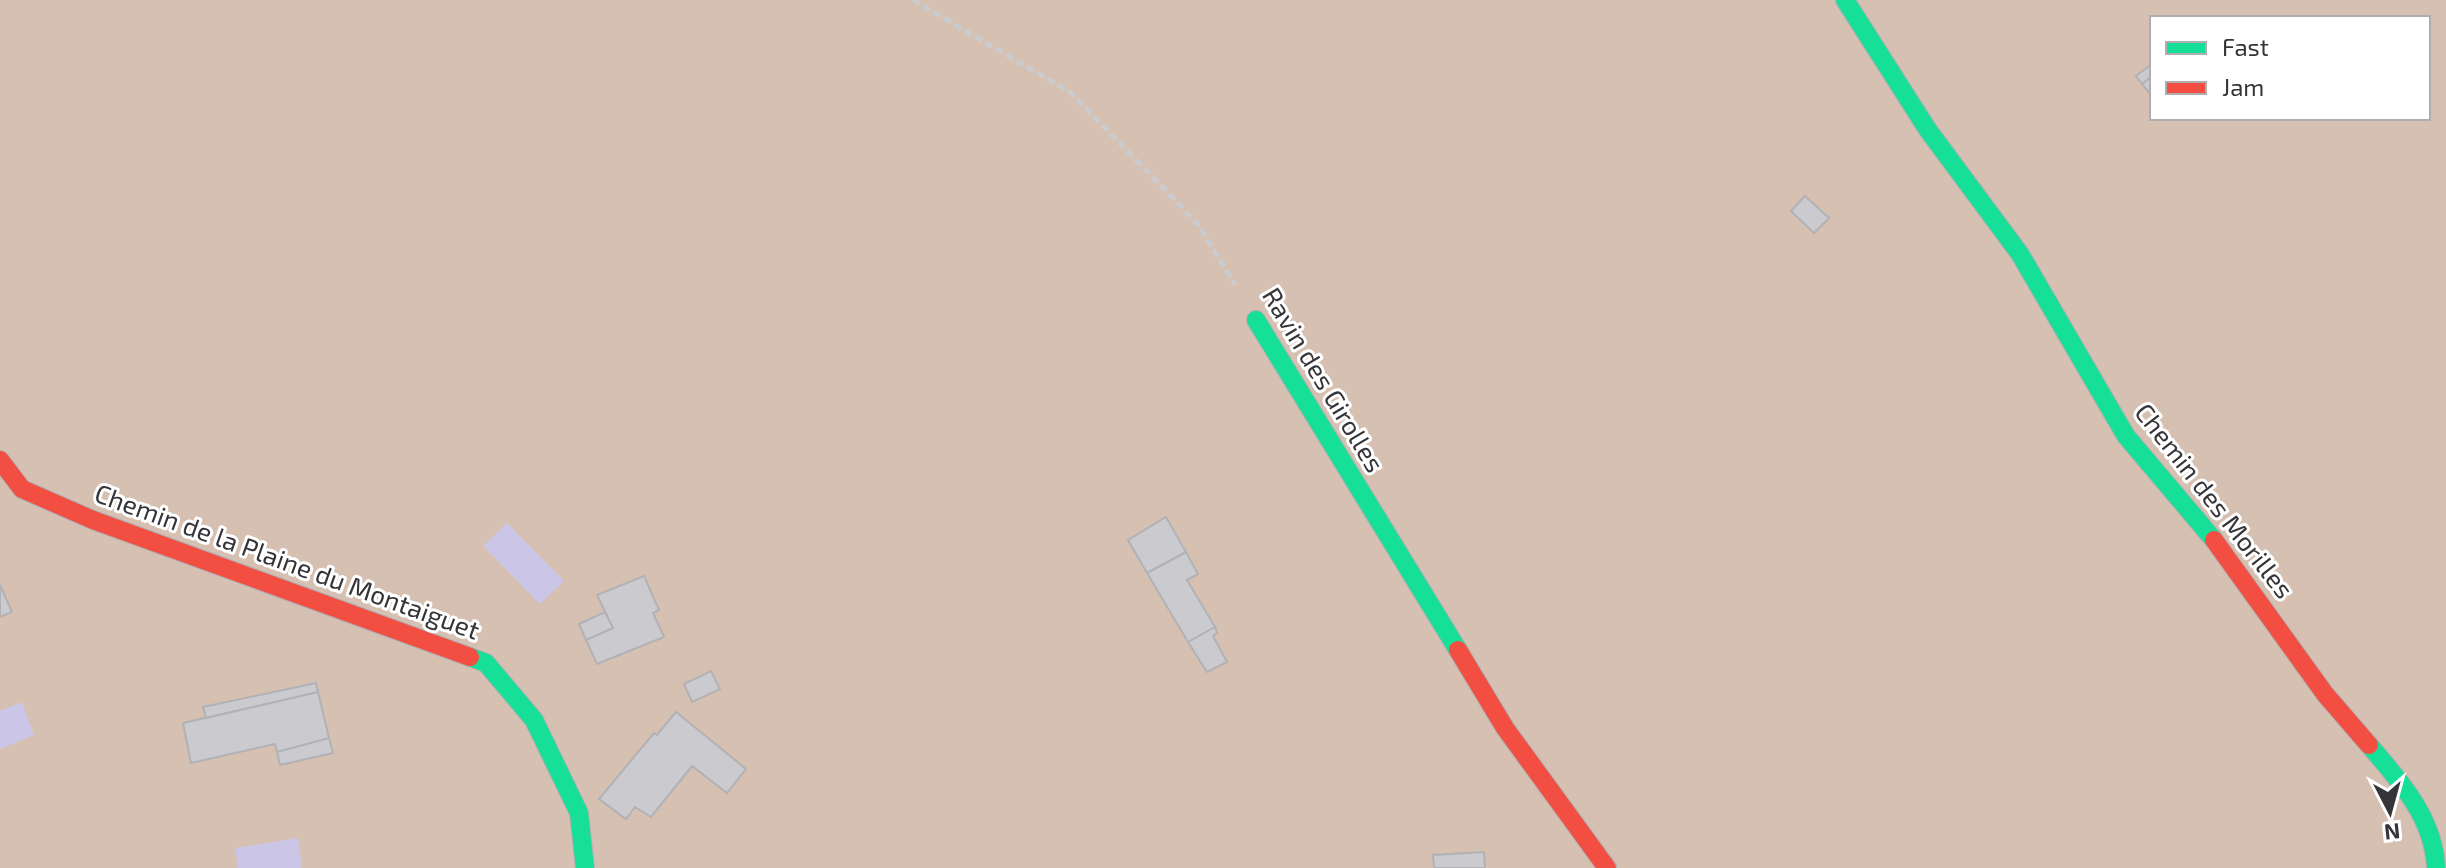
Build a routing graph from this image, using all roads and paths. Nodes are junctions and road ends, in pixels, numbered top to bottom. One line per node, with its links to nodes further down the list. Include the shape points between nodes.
1 (913, 0): 3 (path, Ravin des Girolles, via 1070,92 1198,224)
2 (1845, 0): 7 (street, Chemin des Morilles, via 1928,130 2020,254 2126,436 2224,552 2325,694 2408,790 2435,845)
3 (1256, 320): 6 (street, Ravin des Girolles, via 1505,728)
4 (0, 460): 5 (street, Chemin de la Plaine du Montaiguet, via 22,489 93,520 486,663 534,720 579,813)
5 (585, 868)
6 (1607, 868)
7 (2436, 868)

